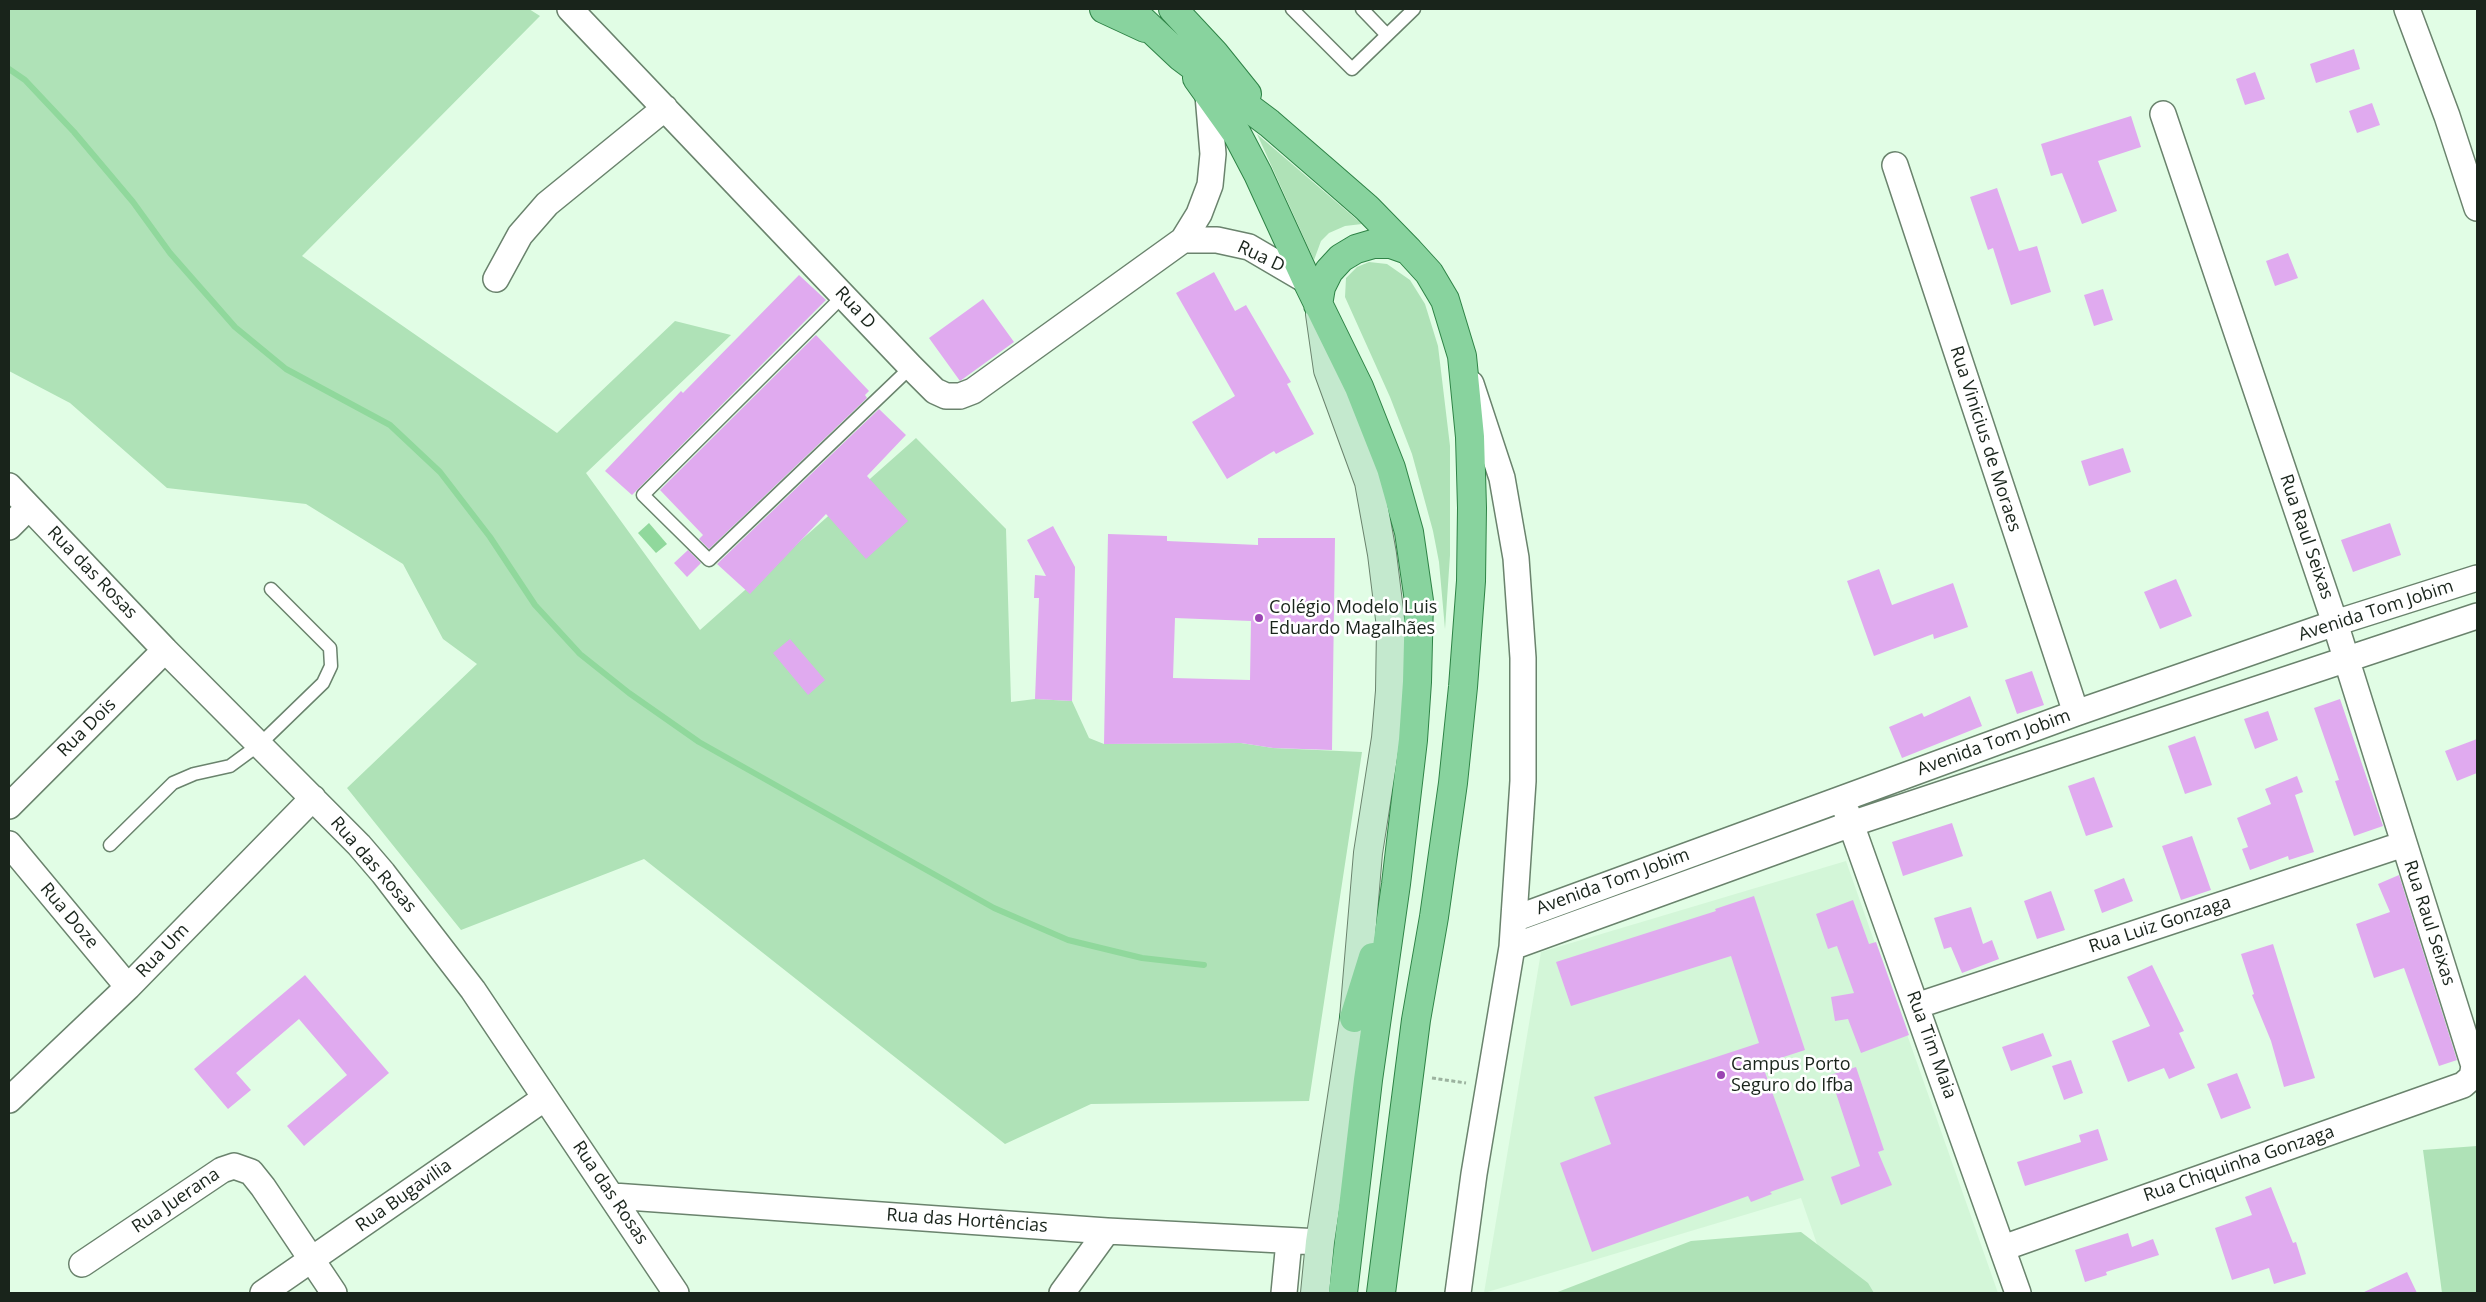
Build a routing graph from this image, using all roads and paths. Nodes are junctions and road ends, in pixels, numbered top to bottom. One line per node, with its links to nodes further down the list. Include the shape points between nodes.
1 (570, 9): 13 (street, Rua D)
2 (1104, 9): 9 (main road)
3 (1130, 9): 9 (main road)
4 (1173, 9): 15 (main road, via 1214,53)
5 (1292, 9): 10 (lane, via 1352,69)
6 (1362, 9): 10 (lane)
7 (1414, 9): 10 (lane)
8 (2407, 9): 17 (street)
9 (1154, 33): 11 (main road)
10 (1388, 35)
11 (1181, 57): 12 (main road); 15 (main road)
12 (1208, 95): 18 (street, Rua D, via 1214,154 1210,185 1200,214); 21 (main road, via 1237,134)
13 (664, 108): 20 (street, via 547,204 520,235); 22 (street, Rua D)
14 (2163, 114): 31 (street, Rua Raul Seixas)
15 (1269, 123): 19 (main road, via 1366,208)
16 (1895, 165): 34 (street, Rua Vinicius de Moraes)
17 (2477, 208)
18 (1183, 240): 21 (street, Rua D, via 1217,240 1249,248); 24 (street, Rua D, via 973,391 960,396 946,396 935,391)
19 (1408, 250): 21 (main road, via 1391,244 1373,244 1356,249 1341,258); 23 (main road, via 1429,273 1445,300)
20 (496, 279)
21 (1313, 293): 44 (main road, via 1359,387 1391,468 1409,532 1419,601 1414,740); 49 (street, via 1328,370 1369,482 1382,554 1390,627 1386,738 1368,852)
22 (844, 296): 24 (street, Rua D); 24 (lane, via 643,495 709,560)
23 (1462, 356): 45 (street, via 1502,478 1516,558 1523,658 1523,781); 67 (main road, via 1470,437 1472,508 1471,581 1463,687)
24 (911, 367)
25 (9, 486): 26 (street, Rua das Rosas)
26 (29, 508): 27 (street); 32 (street, Rua das Rosas)
27 (9, 527)
28 (2477, 578): 31 (street, Avenida Tom Jobim)
29 (271, 589): 35 (lane, via 330,648 331,666 323,683)
30 (2477, 616): 33 (street, Avenida Tom Jobim)
31 (2335, 623): 33 (street, Rua Raul Seixas); 34 (street, Avenida Tom Jobim)
32 (166, 650): 35 (street, Rua das Rosas); 39 (street, Rua Dois)
33 (2347, 660): 36 (street, Avenida Tom Jobim); 42 (street, Rua Raul Seixas)
34 (2067, 716): 36 (street, Rua Vinicius de Moraes); 38 (street, Avenida Tom Jobim)
35 (260, 744): 37 (street, Rua das Rosas); 43 (lane, via 230,766 194,774 173,783)
36 (2069, 751): 40 (street, Avenida Tom Jobim)
37 (313, 798): 47 (street, Rua Um); 51 (street, Rua das Rosas, via 359,844 422,920)
38 (1841, 798): 40 (street, Rua Tim Maia); 45 (street, Avenida Tom Jobim)
39 (9, 806)
40 (1851, 824): 46 (street, Avenida Tom Jobim); 48 (street, Rua Tim Maia)
41 (9, 844): 47 (street, Rua Doze)
42 (2404, 844): 48 (street, Rua Luiz Gonzaga); 50 (street, Rua Raul Seixas, via 2472,1056)
43 (110, 845)
44 (1396, 884): 49 (main road); 66 (main road, via 1368,1080)
45 (1514, 919): 46 (street)
46 (1512, 947): 68 (street, via 1474,1174)
47 (128, 987): 52 (street, Rua Um)
48 (1916, 1006): 57 (street, Rua Tim Maia)
49 (1354, 1018): 56 (street)
50 (2472, 1077): 57 (street, Rua Chiquinha Gonzaga, via 2463,1085)
51 (545, 1098): 53 (street, Rua das Rosas); 58 (street, Rua Bugavilia)
52 (9, 1100)
53 (613, 1196): 54 (street, Rua das Hortências); 60 (street, Rua das Rosas)
54 (1107, 1231): 55 (street, Rua das Hortências); 63 (street)
55 (1288, 1241): 56 (street, Rua das Hortências); 64 (street)
56 (1320, 1242): 65 (street)
57 (2003, 1248): 69 (street, Rua Tim Maia)
58 (312, 1260): 59 (street, Rua Juerana, via 251,1172 234,1166 222,1170); 61 (street, Rua Bugavilia); 62 (street, Rua Juerana)
59 (82, 1264)
60 (667, 1290)
61 (263, 1293)
62 (334, 1293)
63 (1062, 1293)
64 (1284, 1293)
65 (1315, 1293)
66 (1343, 1293)
67 (1381, 1293)
68 (1458, 1293)
69 (2018, 1293)

